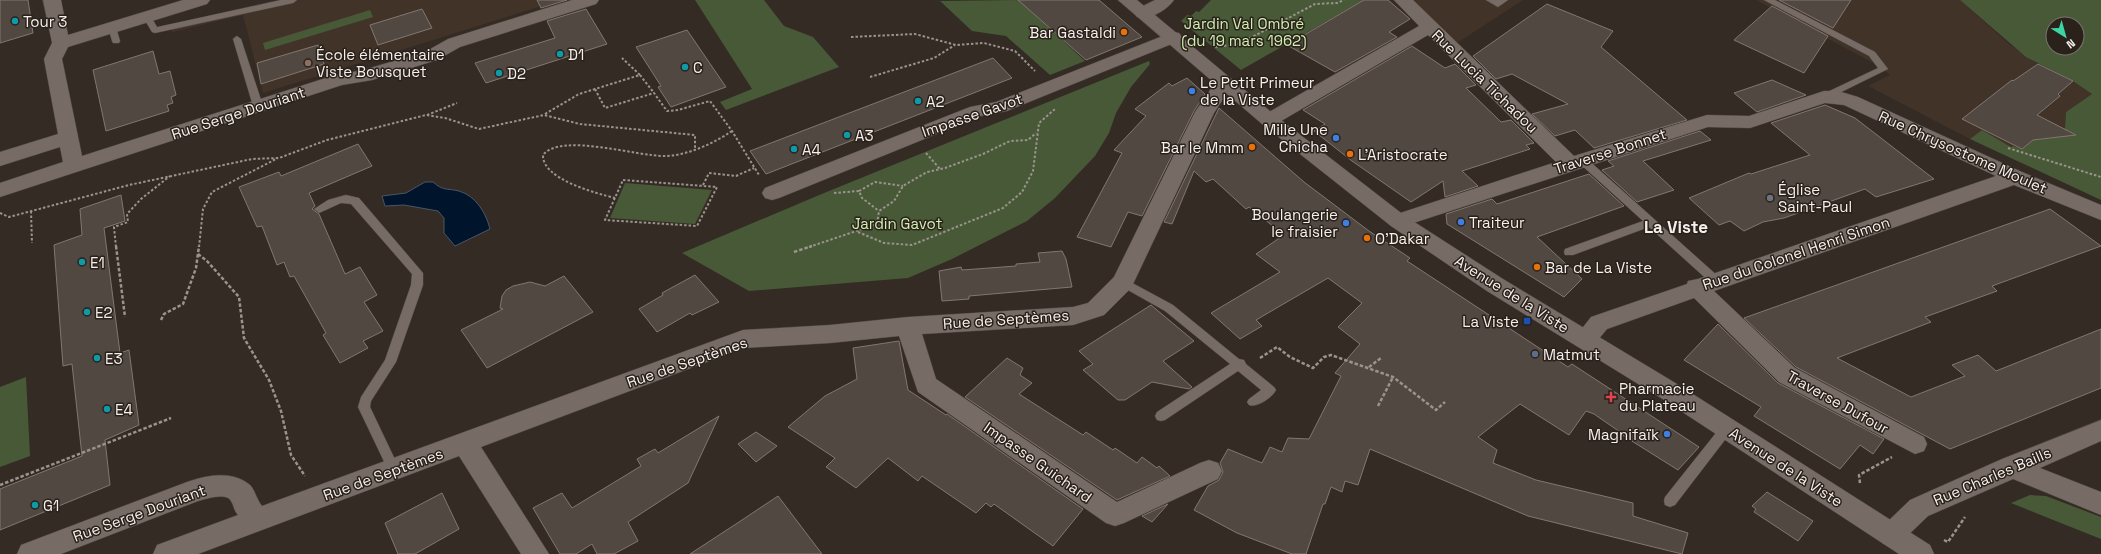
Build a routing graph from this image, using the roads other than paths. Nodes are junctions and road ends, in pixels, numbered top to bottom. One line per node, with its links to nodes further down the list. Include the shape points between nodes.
1 (52, 0): 15 (street)
2 (201, 0): 11 (street)
3 (293, 0): 11 (lane, via 155,30)
4 (590, 0): 18 (street, Rue Serge Douriant, via 454,43 431,56 365,76 338,80)
5 (1165, 0): 10 (street, via 1160,5)
6 (1404, 0): 12 (street)
7 (1490, 0): 8 (lane, via 1498,4)
8 (1504, 0)
9 (1768, 0): 17 (lane, via 1872,54 1883,69)
10 (1135, 7): 13 (street, Avenue de la Viste)
11 (146, 17): 15 (street, via 114,34)
12 (1431, 26): 19 (street, Rue Lucia Tichadou); 22 (street, Rue Lucia Tichadou)
13 (1173, 37): 16 (street, Avenue de la Viste); 26 (street, Impasse Gavot, via 1054,86 1000,107 977,111)
14 (237, 39): 18 (lane)
15 (61, 43): 20 (street, via 53,59)
16 (1224, 84): 19 (street, Avenue de la Viste); 32 (street, Rue de Septèmes, via 1205,112)
17 (1824, 97): 22 (street, Traverse Bonnet, via 1750,122 1707,121); 24 (street, Rue Chrysostome Moulet, via 1838,97 1851,101)
18 (258, 106): 23 (street, Rue Serge Douriant)
19 (1269, 120): 29 (street, Avenue de la Viste)
20 (68, 138): 21 (street); 23 (street)
21 (0, 159)
22 (1576, 162): 29 (street, Traverse Bonnet); 30 (lane)
23 (74, 166): 25 (street, Rue Serge Douriant)
24 (2015, 177): 28 (street, Rue Chrysostome Moulet); 33 (street, Rue du Colonel Henri Simon)
25 (0, 190)
26 (772, 193)
27 (319, 209): 44 (lane, via 340,199 354,201 418,273 417,285 390,362 365,400 364,407)
28 (2101, 213)
29 (1398, 221): 35 (street, Avenue de la Viste)
30 (1651, 222): 31 (lane); 33 (lane)
31 (1569, 252)
32 (1123, 282): 34 (street, Rue de Septèmes, via 1096,309 1073,316); 36 (lane, via 1169,308 1208,342)
33 (1706, 284): 35 (street, Rue du Colonel Henri Simon, via 1599,323); 42 (street, Traverse Dufour, via 1786,375)
34 (908, 326): 41 (street, Rue de Septèmes, via 743,339); 45 (street, Impasse Guichard, via 926,385 1114,515)
35 (1585, 340): 39 (street, Avenue de la Viste)
36 (1240, 363): 37 (lane, via 1270,390); 38 (lane)
37 (1253, 402)
38 (1161, 416)
39 (1727, 428): 46 (lane); 49 (street, Avenue de la Viste)
40 (2101, 430): 43 (street, Rue Charles Baills)
41 (465, 444): 44 (street, Rue de Septèmes); 52 (street)
42 (1915, 444)
43 (2011, 467): 47 (street); 49 (street, Rue Charles Baills, via 1919,508)
44 (394, 470): 48 (street, Rue de Septèmes)
45 (1209, 471)
46 (1670, 500)
47 (2101, 504)
48 (257, 519): 50 (street, Rue Serge Douriant, via 245,505 242,494 232,487 214,486 185,494); 51 (street, Rue de Septèmes)
49 (1891, 535): 53 (street, Avenue de la Viste)
50 (30, 554)
51 (166, 554)
52 (536, 554)
53 (1921, 554)

